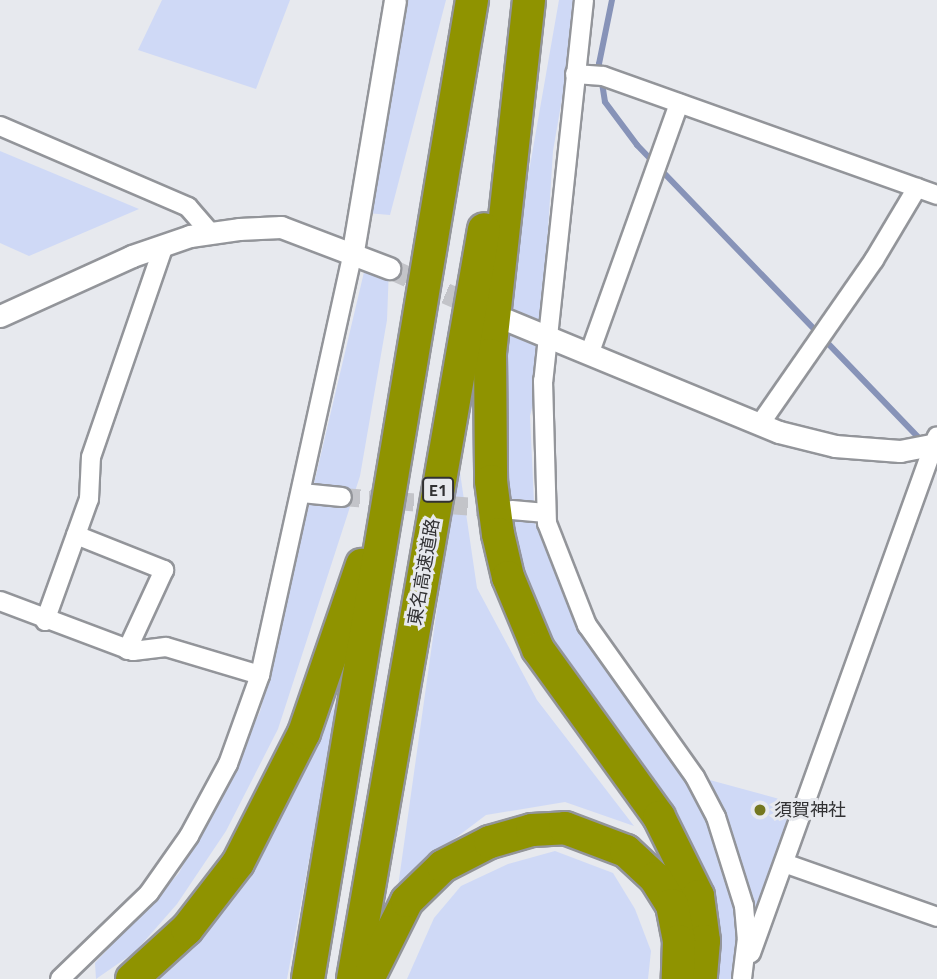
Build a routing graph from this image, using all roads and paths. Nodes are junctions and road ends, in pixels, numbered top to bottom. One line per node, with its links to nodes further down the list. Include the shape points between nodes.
1 (395, 0): 13 (street)
2 (472, 0): 21 (highway)
3 (523, 0): 37 (highway, 東名高速道路 / E1)
4 (529, 0): 40 (highway, via 489,355 491,481 498,534 508,577 538,649 659,817 698,896 704,941)
5 (584, 0): 6 (street)
6 (575, 74): 7 (street, via 603,76); 17 (street)
7 (678, 103): 9 (street); 18 (street)
8 (0, 126): 11 (street, via 188,207)
9 (917, 188): 10 (street); 19 (street, via 874,260)
10 (937, 195)
11 (211, 233): 12 (street); 13 (street, via 281,227)
12 (164, 245): 15 (street); 26 (street, via 92,457 89,499)
13 (353, 251): 14 (street); 22 (street)
14 (389, 268)
15 (0, 316)
16 (507, 320): 17 (street)
17 (550, 335): 18 (street); 25 (street, via 543,381)
18 (590, 352): 19 (street)
19 (760, 424): 20 (street, via 835,446 900,451)
20 (936, 442): 31 (street)
21 (398, 446): 35 (highway, via 331,661 273,799 238,863 187,929); 36 (highway)
22 (302, 493): 23 (street); 30 (street)
23 (342, 497)
24 (512, 510): 25 (street)
25 (547, 513): 33 (street, via 567,581 587,625 695,776 716,817 744,906)
26 (76, 535): 28 (street); 29 (street, via 164,570)
27 (0, 601): 28 (street)
28 (45, 621): 29 (street)
29 (127, 649): 30 (street, via 166,647)
30 (260, 675): 34 (street, via 228,764 189,836 149,893)
31 (784, 863): 32 (street); 33 (street)
32 (937, 917)
33 (742, 976)
34 (60, 979)
35 (132, 979)
36 (308, 979)
37 (353, 979)
38 (368, 979): 39 (highway, via 407,901 443,866 490,842 532,830 565,828 626,851 655,878 672,905 679,941)
39 (678, 979)
40 (701, 979)

